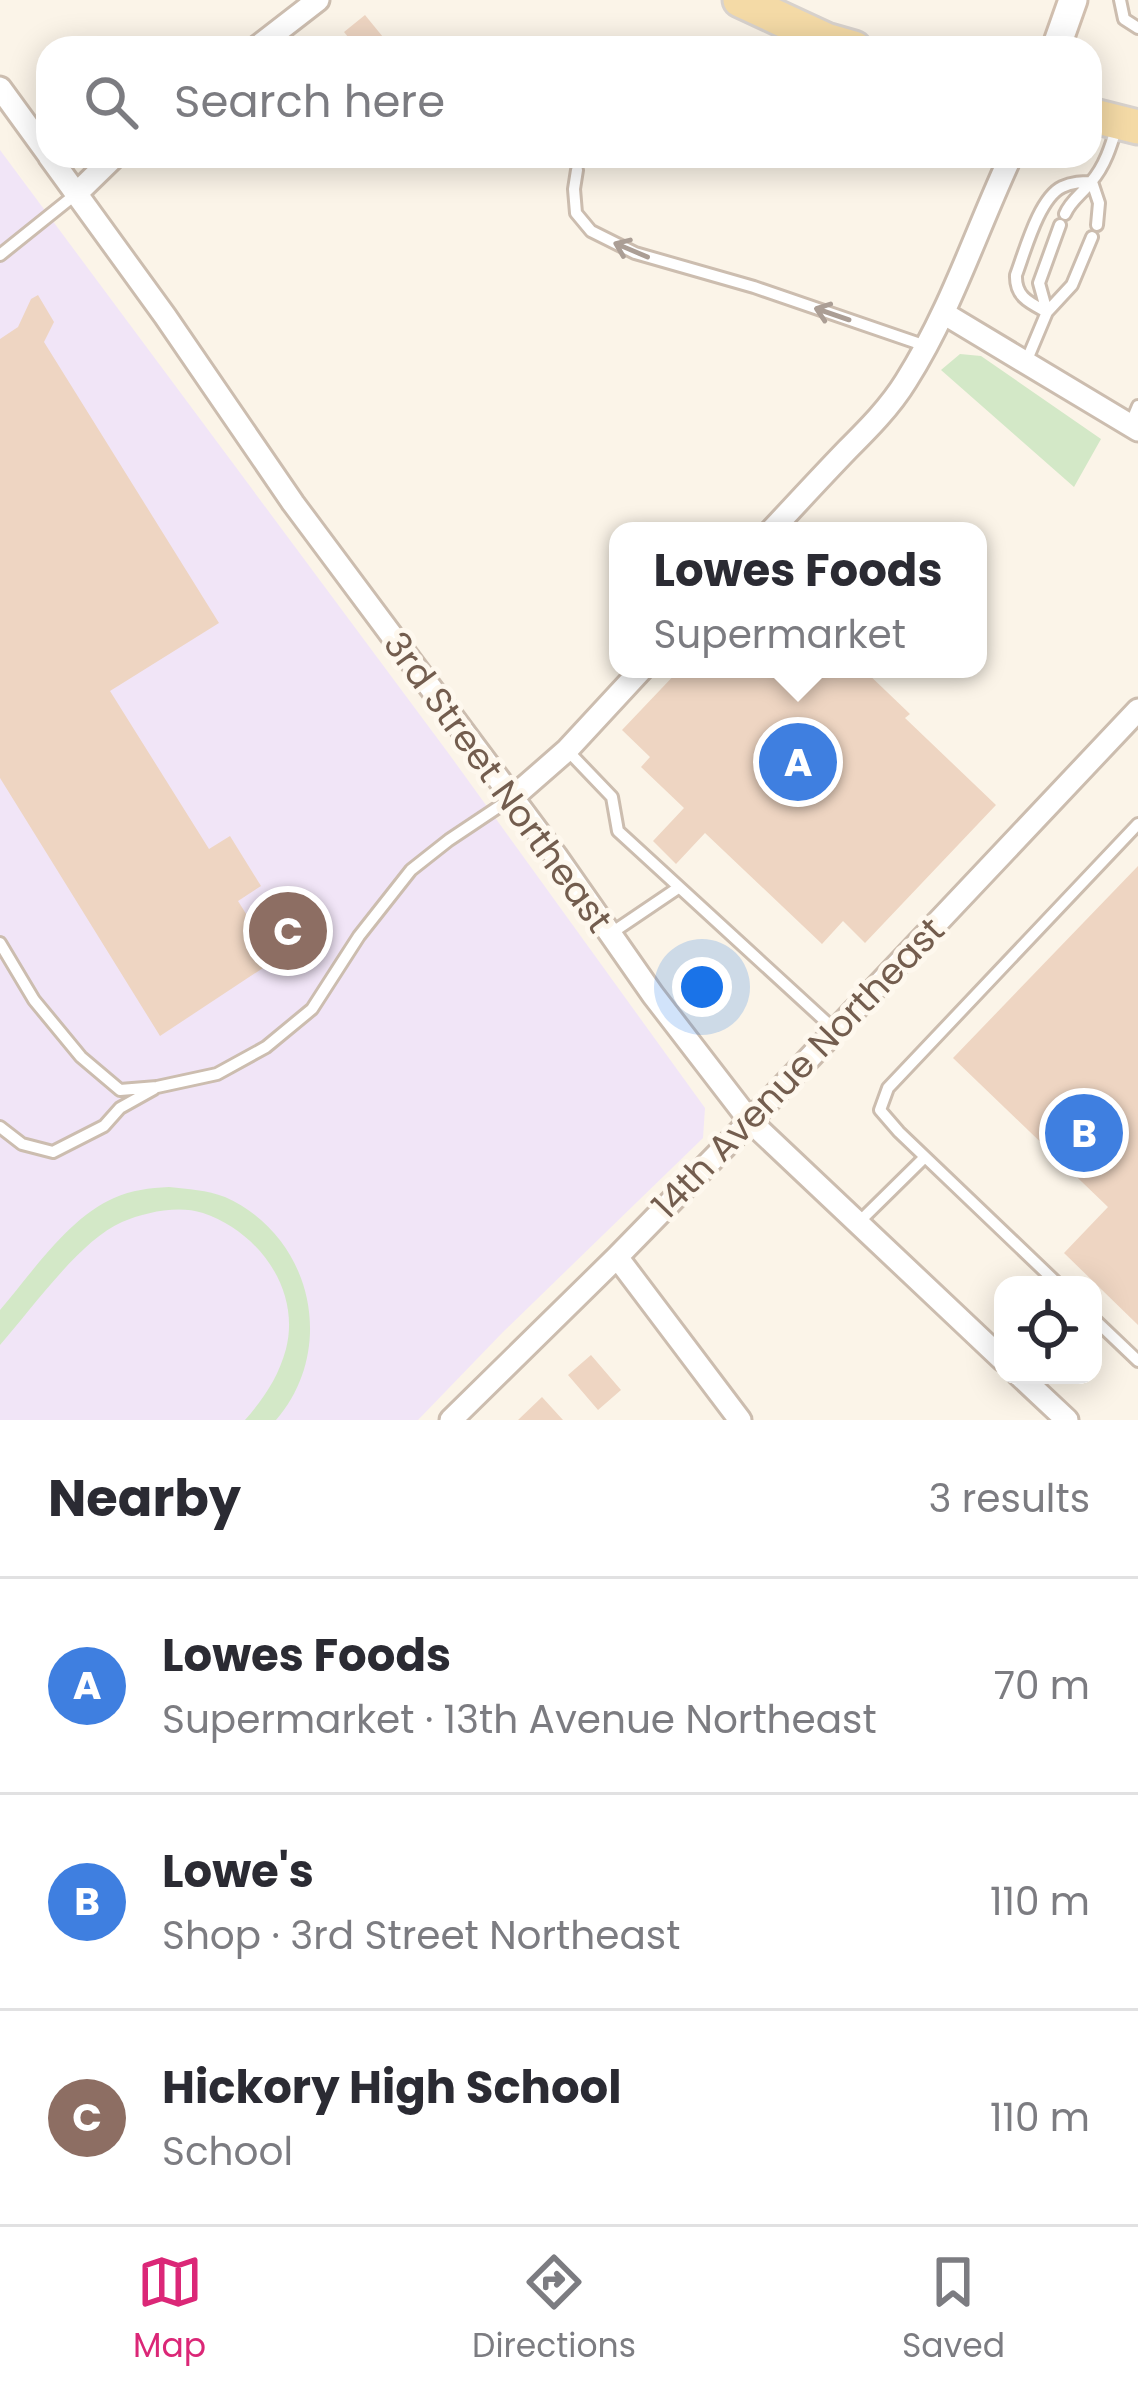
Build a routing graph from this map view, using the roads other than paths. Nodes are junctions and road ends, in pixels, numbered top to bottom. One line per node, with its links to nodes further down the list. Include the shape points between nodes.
1 (318, 0): 6 (street)
2 (740, 0): 7 (main road)
3 (1073, 0): 8 (main road)
4 (1120, 0): 5 (lane, via 1124,19)
5 (1138, 28)
6 (272, 36)
7 (817, 36)
8 (1060, 36)
9 (0, 88): 11 (street, 3rd Street Northeast)
10 (1115, 122): 12 (lane)
11 (36, 137)
12 (1102, 166)
13 (58, 168): 19 (street, 3rd Street Northeast)
14 (103, 168): 19 (street)
15 (1005, 168): 22 (street)
16 (1101, 168): 18 (lane)
17 (577, 170): 23 (lane, one-way to 17, via 635,253 591,231 576,214)
18 (1092, 182): 21 (lane, via 1095,231 1072,285); 21 (lane, via 1070,203 1039,283); 21 (lane, via 1072,183 1046,200 1016,275 1025,300)
19 (76, 194): 20 (lane); 30 (street, 3rd Street Northeast)
20 (0, 256)
21 (1047, 312): 24 (lane)
22 (945, 314): 23 (street); 24 (street)
23 (926, 346): 26 (street, via 873,424)
24 (1026, 362): 25 (street)
25 (1135, 420)
26 (780, 522)
27 (634, 678): 29 (street)
28 (1138, 710): 35 (street, 14th Avenue Northeast)
29 (567, 749): 30 (street); 32 (lane, via 612,797 618,831)
30 (512, 798): 33 (street, 3rd Street Northeast); 36 (lane, via 411,870 312,1009 266,1048 217,1074)
31 (1138, 824): 39 (lane, via 888,1088 880,1110)
32 (678, 888): 33 (lane); 35 (lane)
33 (610, 934): 37 (street, 3rd Street Northeast)
34 (0, 943): 36 (lane, via 81,1057 120,1090)
35 (835, 1030): 37 (street, 14th Avenue Northeast)
36 (157, 1088): 38 (lane, via 53,1151)
37 (749, 1121): 40 (street, 3rd Street Northeast); 41 (street, 14th Avenue Northeast)
38 (2, 1135)
39 (925, 1157): 40 (lane); 42 (lane)
40 (858, 1223): 44 (street, 3rd Street Northeast)
41 (617, 1257): 47 (street, 14th Avenue Northeast); 48 (street)
42 (1050, 1276)
43 (1102, 1327): 45 (lane)
44 (994, 1351)
45 (1138, 1361)
46 (1029, 1384): 49 (street)
47 (463, 1416)
48 (740, 1420)
49 (1067, 1420)

